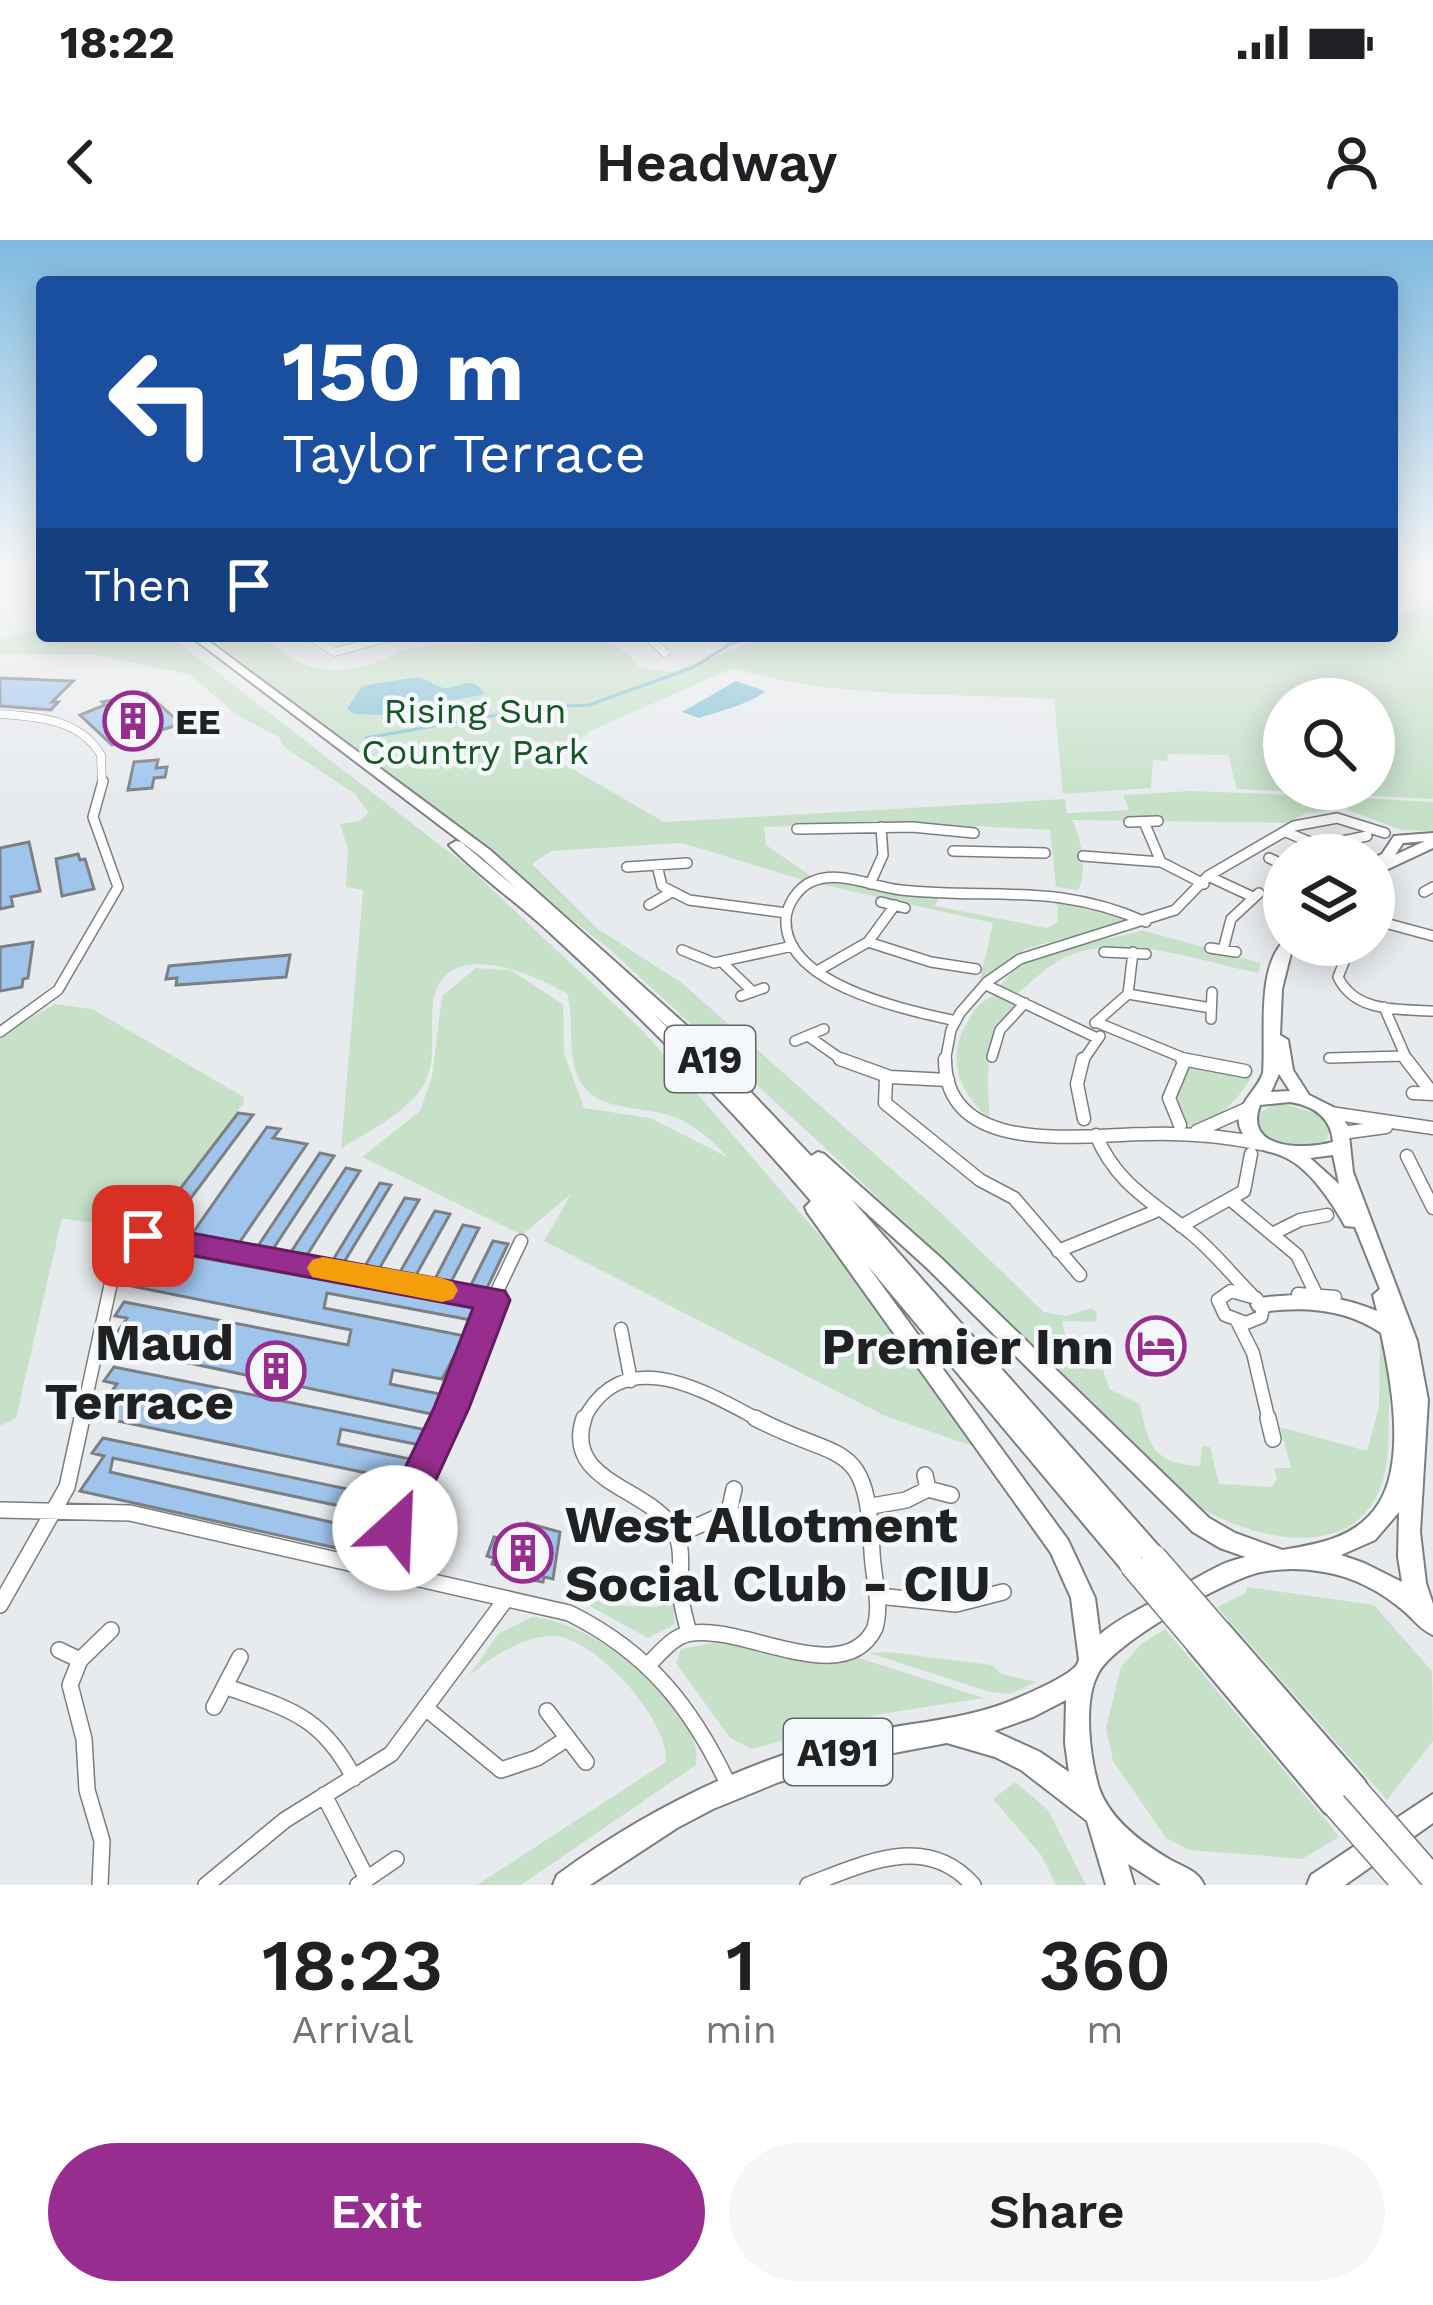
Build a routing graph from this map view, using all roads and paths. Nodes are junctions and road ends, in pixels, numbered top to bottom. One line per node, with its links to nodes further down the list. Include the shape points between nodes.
1 (195, 646): 87 (main road, A19, via 534,911 690,1059)
2 (208, 646): 77 (main road, A19, via 485,854)
3 (326, 646): 4 (street, via 335,652)
4 (368, 646)
5 (658, 646): 6 (street)
6 (665, 652)
7 (0, 714): 56 (street, via 58,721 93,744 104,768 94,824 117,874 116,895 55,994)
8 (1159, 821): 10 (street)
9 (1129, 822): 10 (street)
10 (1144, 822): 23 (street)
11 (881, 827): 13 (street); 16 (street); 29 (street, via 883,855)
12 (797, 829): 13 (street)
13 (826, 829): 19 (street)
14 (1286, 832): 17 (street); 18 (street, via 1333,814); 28 (street)
15 (974, 833): 16 (street)
16 (952, 834): 20 (street)
17 (1291, 834)
18 (1411, 842)
19 (829, 845)
20 (953, 851): 21 (street); 27 (street)
21 (1045, 852)
22 (1083, 856): 23 (street)
23 (1161, 862): 28 (street)
24 (687, 863): 25 (street)
25 (657, 865): 26 (street); 30 (street)
26 (627, 867)
27 (956, 870)
28 (1206, 880): 34 (street, via 1201,892); 37 (street, via 1256,895 1231,919 1230,951)
29 (870, 884): 33 (street, via 807,883); 34 (street, via 1068,893)
30 (670, 893): 32 (street); 33 (street)
31 (881, 902): 35 (street, via 900,907)
32 (649, 905)
33 (787, 913): 36 (street)
34 (1146, 922): 46 (street, via 1040,950)
35 (868, 942): 44 (street); 45 (street)
36 (793, 946): 40 (street); 45 (street)
37 (1210, 948)
38 (682, 950): 40 (street)
39 (1104, 952): 49 (street, via 1139,953)
40 (724, 963): 47 (street)
41 (1282, 966): 74 (main road, via 1272,998 1273,1071)
42 (1284, 966): 73 (main road, via 1280,1040 1285,1070)
43 (1343, 966): 51 (street, via 1340,986)
44 (976, 968)
45 (818, 970): 53 (street, via 872,999)
46 (986, 985): 50 (street); 53 (street)
47 (753, 992)
48 (1212, 992): 49 (street, via 1211,1014)
49 (1128, 994): 54 (street)
50 (1025, 1004): 57 (street); 61 (street, via 1000,1030)
51 (1384, 1007): 52 (street); 60 (street)
52 (1433, 1011)
53 (956, 1021): 68 (street, via 945,1052)
54 (1102, 1025): 57 (street); 64 (street)
55 (824, 1029): 58 (street)
56 (0, 1032)
57 (1091, 1035): 70 (street, via 1076,1068)
58 (808, 1036): 59 (street); 67 (street, via 845,1065)
59 (795, 1041)
60 (1404, 1056): 63 (street); 72 (street)
61 (992, 1057)
62 (1329, 1058): 63 (street)
63 (1347, 1058): 66 (street)
64 (1185, 1060): 65 (street); 80 (street, via 1169,1098)
65 (1245, 1071)
66 (1356, 1071)
67 (886, 1079): 68 (street); 96 (street, via 885,1103 1014,1198)
68 (948, 1080): 81 (street, via 963,1107 992,1127 1021,1136)
69 (1057, 1092): 70 (street)
70 (1076, 1092): 76 (street)
71 (1413, 1094): 72 (street)
72 (1433, 1094)
73 (1303, 1099): 74 (main road); 75 (main road)
74 (1256, 1103): 80 (street, via 1214,1127); 83 (main road, via 1248,1123)
75 (1330, 1113): 78 (street); 82 (main road)
76 (1084, 1119)
77 (772, 1122): 119 (main road, via 919,1249 1201,1525); 120 (main road, A19)
78 (1407, 1126): 79 (street); 82 (street)
79 (1433, 1128)
80 (1184, 1130): 81 (street); 83 (street)
81 (1096, 1135): 91 (street, via 1110,1168)
82 (1339, 1140): 85 (main road, via 1324,1154); 126 (main road, via 1409,1352 1417,1399 1407,1559)
83 (1270, 1146): 85 (main road)
84 (1251, 1154): 89 (street, via 1246,1186)
85 (1294, 1154): 106 (main road, via 1345,1207)
86 (1407, 1156): 88 (street)
87 (804, 1183): 120 (main road, A19); 133 (main road, via 817,1213 1060,1547 1083,1598)
88 (1427, 1184): 90 (street)
89 (1231, 1200): 93 (street); 94 (street)
90 (1433, 1208)
91 (1154, 1212): 93 (street); 96 (street)
92 (1327, 1215): 94 (street)
93 (1181, 1226): 97 (street)
94 (1274, 1233): 101 (street, via 1298,1255)
95 (521, 1241): 103 (street)
96 (1058, 1251): 98 (street)
97 (1221, 1264): 100 (street); 104 (street)
98 (1080, 1275)
99 (1298, 1294): 101 (street)
100 (1221, 1295): 104 (street, via 1237,1290); 105 (street, via 1221,1310)
101 (1317, 1295): 102 (street)
102 (1335, 1297)
103 (493, 1300): 114 (street, via 122,1232 67,1487); 121 (street)
104 (1256, 1307): 105 (street); 106 (main road, via 1289,1301 1351,1309); 108 (street)
105 (1238, 1322): 108 (street)
106 (1391, 1329): 119 (main road, via 1403,1388 1395,1496 1372,1528)
107 (640, 1342): 109 (street, via 622,1337)
108 (1253, 1354): 110 (street)
109 (631, 1381): 113 (street, via 699,1385 772,1426 830,1446 860,1473); 118 (street, via 589,1410 582,1450 598,1474 658,1511)
110 (1273, 1439)
111 (734, 1490): 116 (street)
112 (951, 1496): 113 (street, via 926,1482 906,1500)
113 (872, 1506): 123 (street)
114 (55, 1509): 115 (street); 121 (street, via 130,1513); 125 (street)
115 (0, 1510)
116 (729, 1512): 117 (street); 118 (street)
117 (750, 1524)
118 (677, 1534): 128 (street)
119 (1290, 1559): 126 (main road, via 1369,1575); 133 (main road, via 1234,1570 1204,1586 1127,1628)
120 (1143, 1561): 144 (main road, A19, bridge)
121 (375, 1570): 124 (street)
122 (1003, 1592): 123 (street, via 956,1604)
123 (878, 1596): 128 (street, via 877,1627 844,1655)
124 (506, 1599): 132 (street, via 591,1623); 136 (street)
125 (0, 1605)
126 (1428, 1619)
127 (111, 1630): 131 (street)
128 (689, 1634): 132 (street)
129 (59, 1650): 131 (street)
130 (240, 1657): 134 (street)
131 (80, 1660): 150 (street, via 70,1685 102,1841)
132 (650, 1663): 142 (street, via 694,1713)
133 (1087, 1668): 138 (main road, via 1033,1708); 146 (main road, via 1077,1736)
134 (226, 1687): 135 (street); 141 (street, via 320,1724)
135 (214, 1707)
136 (428, 1710): 139 (street, via 458,1727 501,1771 528,1767); 141 (street, via 391,1754)
137 (547, 1711): 139 (street)
138 (951, 1732): 142 (main road, A191, via 820,1756); 146 (main road, via 1026,1755)
139 (568, 1738): 140 (street)
140 (586, 1762)
141 (354, 1778): 143 (street)
142 (730, 1789): 152 (main road, A191)
143 (324, 1795): 149 (street); 151 (street)
144 (1345, 1797): 148 (main road, A19, bridge); 158 (main road, A19, bridge)
145 (1433, 1807): 157 (main road)
146 (1099, 1818): 155 (main road); 156 (main road, via 1124,1844)
147 (396, 1859): 149 (street)
148 (1432, 1877)
149 (363, 1882)
150 (100, 1885)
151 (206, 1885)
152 (567, 1885)
153 (808, 1885): 154 (street, via 922,1852 955,1864)
154 (973, 1885)
155 (1120, 1885)
156 (1190, 1885)
157 (1321, 1885)
158 (1405, 1885)

